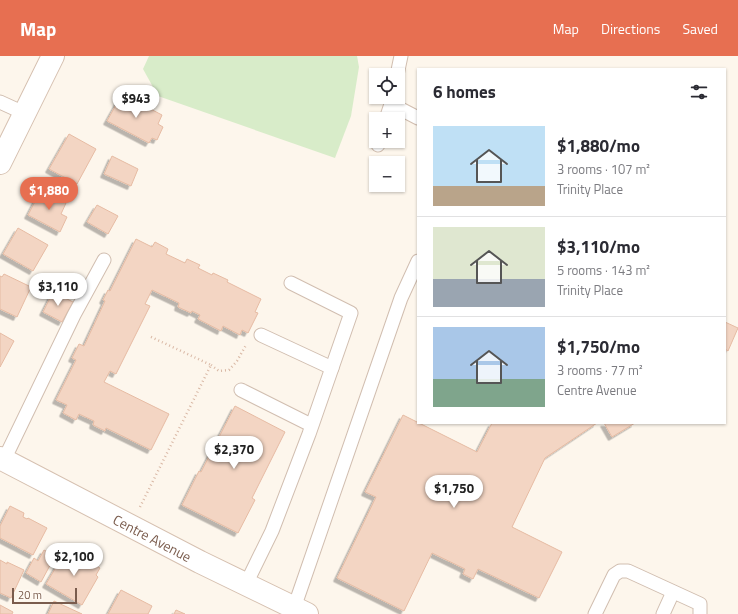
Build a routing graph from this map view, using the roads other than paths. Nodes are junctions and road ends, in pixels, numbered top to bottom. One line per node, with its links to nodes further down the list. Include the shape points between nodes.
1 (53, 56): 6 (street)
2 (401, 56): 3 (lane)
3 (398, 68)
4 (0, 102): 6 (lane)
5 (398, 104): 7 (lane)
6 (24, 114): 8 (street)
7 (417, 117)
8 (0, 162)
9 (104, 260): 16 (lane)
10 (417, 262): 19 (lane, via 401,298)
11 (291, 283): 13 (lane, via 351,313)
12 (261, 335): 13 (lane)
13 (332, 368): 15 (lane)
14 (241, 390): 15 (lane)
15 (312, 425): 17 (lane, via 272,531)
16 (2, 459): 17 (street, Centre Avenue)
17 (246, 584): 19 (street, Centre Avenue)
18 (673, 592): 20 (lane, via 628,571 620,571 614,575); 21 (lane); 22 (lane, via 700,604)
19 (301, 611)
20 (595, 614)
21 (663, 614)
22 (700, 614)

